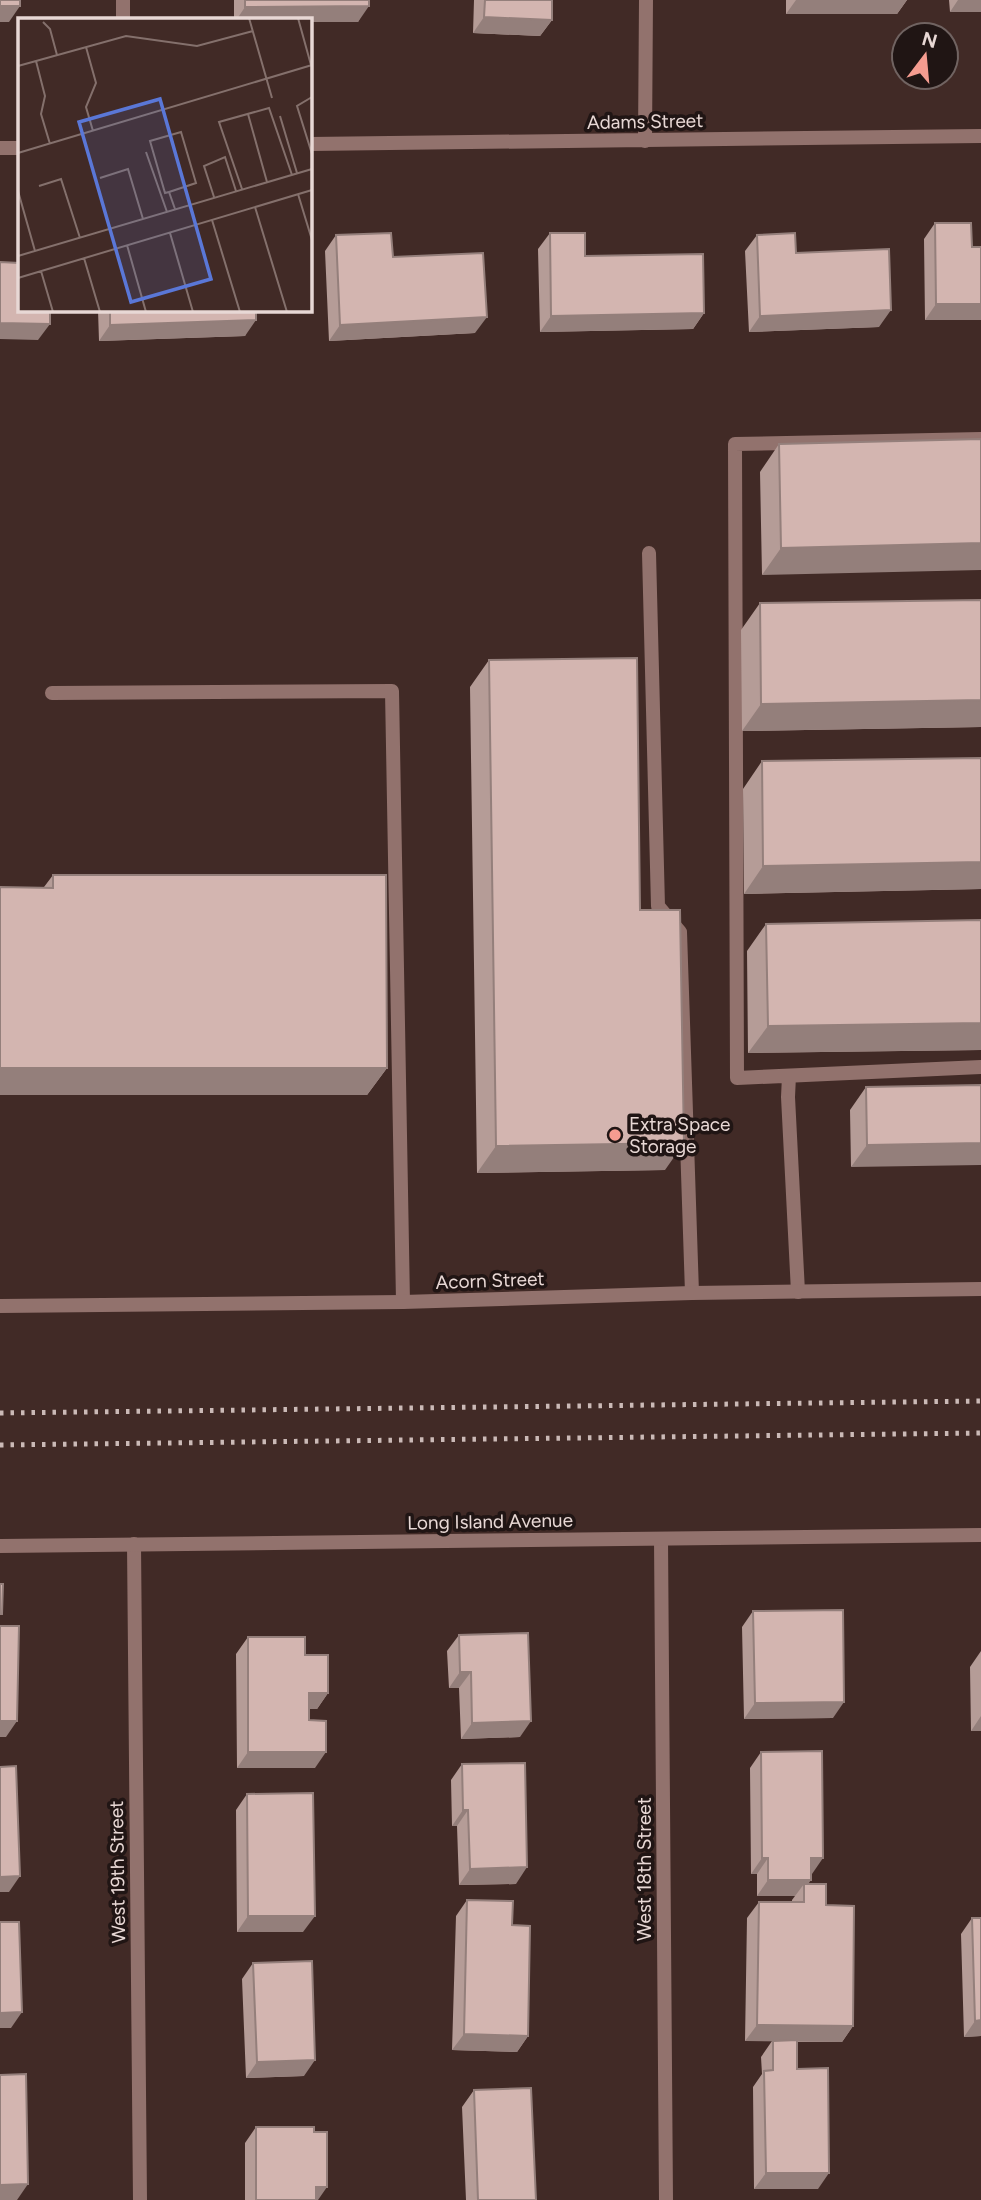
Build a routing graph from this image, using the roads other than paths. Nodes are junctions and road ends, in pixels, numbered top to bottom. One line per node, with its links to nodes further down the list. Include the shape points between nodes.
1 (123, 0): 3 (street)
2 (646, 0): 5 (street)
3 (123, 18)
4 (981, 136): 5 (street, Adams Street)
5 (645, 141): 6 (street, Adams Street)
6 (312, 145)
7 (0, 148): 8 (street)
8 (18, 148)
9 (981, 439): 13 (street, via 735,444 737,1078)
10 (649, 553): 16 (street, via 659,906 680,932)
11 (52, 693): 17 (street, via 392,691)
12 (981, 1068): 13 (street)
13 (789, 1076): 15 (street)
14 (981, 1289): 15 (street, Acorn Street)
15 (798, 1292): 16 (street, Acorn Street)
16 (692, 1293): 17 (street, Acorn Street)
17 (403, 1302): 18 (street, Acorn Street)
18 (0, 1306)
19 (981, 1535): 20 (street, Long Island Avenue)
20 (661, 1538): 21 (street, Long Island Avenue); 24 (street, West 18th Street)
21 (134, 1544): 22 (street, Long Island Avenue); 23 (street, West 19th Street)
22 (0, 1546)
23 (140, 2200)
24 (666, 2200)

